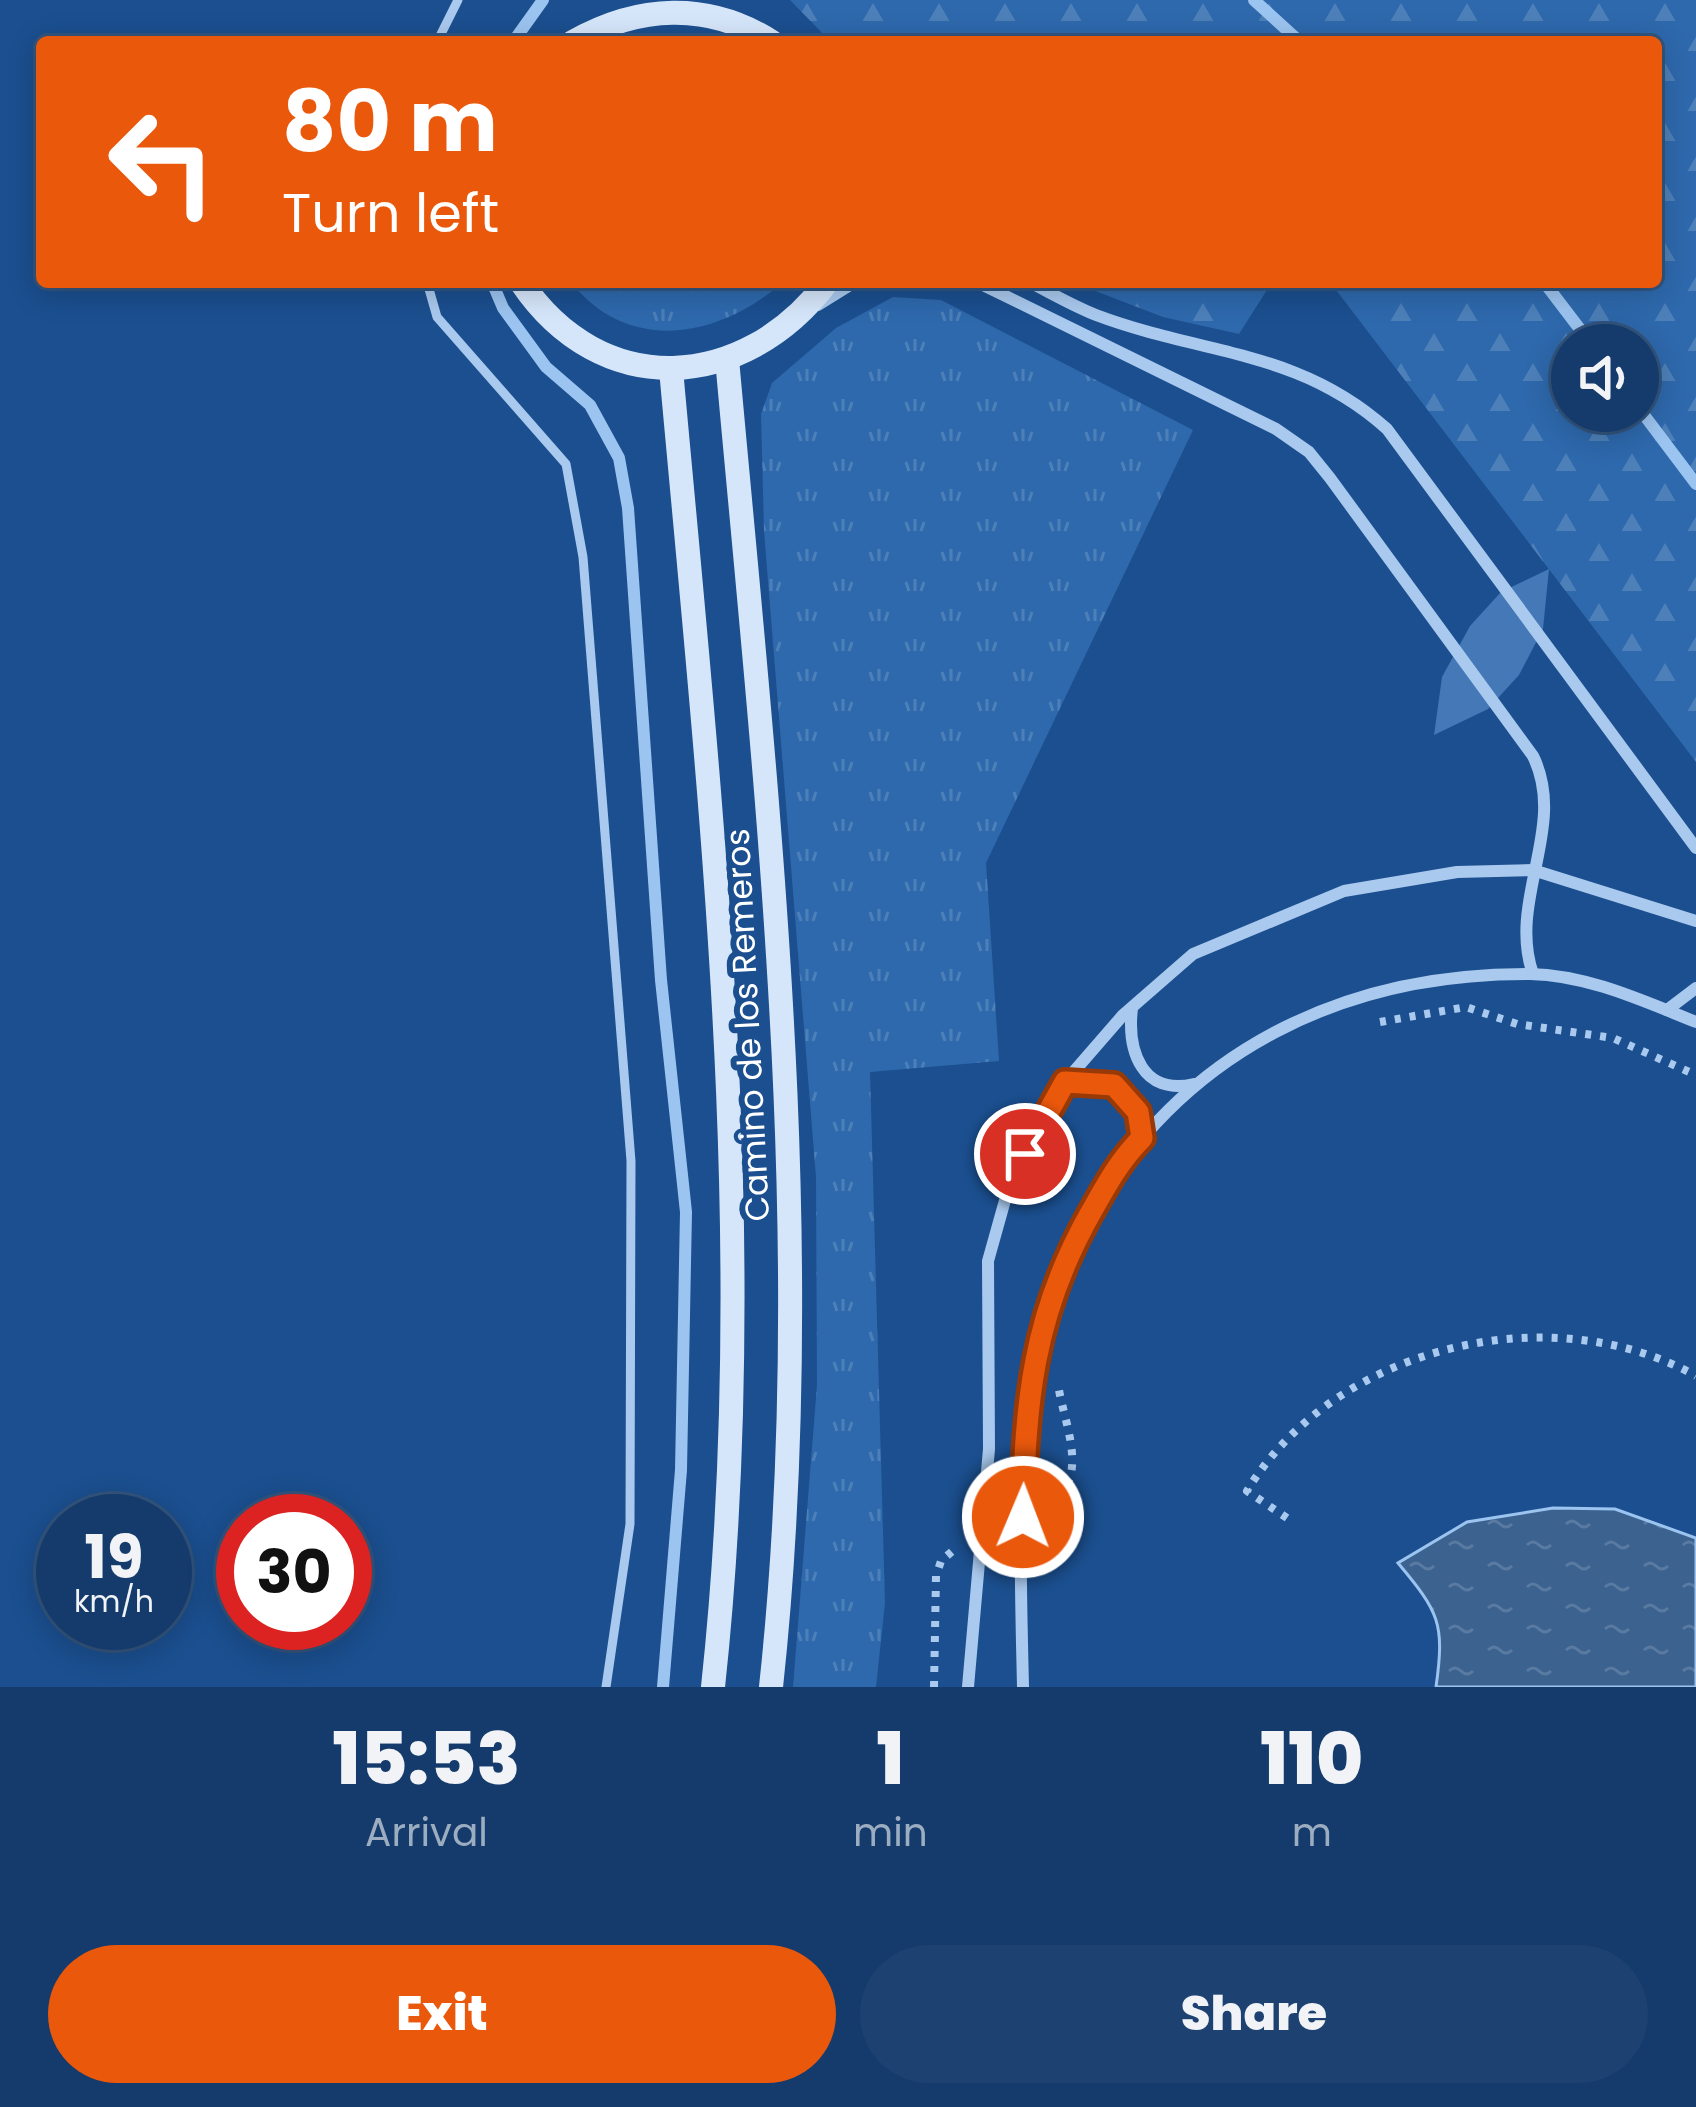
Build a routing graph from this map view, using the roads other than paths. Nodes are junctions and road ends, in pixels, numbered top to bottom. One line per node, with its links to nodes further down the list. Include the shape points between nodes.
1 (458, 0): 4 (lane)
2 (693, 6): 3 (main road); 6 (main road)
3 (636, 8): 5 (main road)
4 (440, 36)
5 (583, 36)
6 (763, 36)
7 (429, 288): 27 (lane, via 437,317 566,464 584,557 632,1161 630,1524)
8 (525, 288): 15 (main road, via 575,340 620,361)
9 (822, 288): 13 (main road)
10 (845, 288): 13 (street)
11 (989, 288): 17 (street, via 1309,452 1534,756 1546,814)
12 (1042, 288): 16 (street, via 1095,315 1289,368 1348,394 1388,429)
13 (801, 316): 14 (main road)
14 (728, 359): 15 (main road); 29 (main road, Camino de los Remeros, via 791,1151 790,1462)
15 (670, 369): 28 (main road, Camino de los Remeros, via 734,1178 733,1460)
16 (1696, 848)
17 (1533, 870): 18 (street); 19 (street, via 1522,921); 21 (street, via 1456,872 1344,890 1193,954)
18 (1696, 921)
19 (1533, 974): 22 (street, via 1611,988); 25 (street, via 1412,984 1319,1010)
20 (1696, 988): 22 (street)
21 (1132, 1007): 24 (street); 25 (street, via 1136,1062 1154,1082 1174,1089)
22 (1667, 1010): 23 (street)
23 (1696, 1022)
24 (1065, 1082): 26 (street, via 1093,1080 1130,1096); 30 (street, via 1009,1186 988,1261 989,1449)
25 (1195, 1084): 26 (street)
26 (1142, 1138): 31 (street, via 1121,1159 1057,1273 1034,1352)
27 (606, 1687)
28 (713, 1687)
29 (771, 1687)
30 (968, 1687)
31 (1023, 1687)

